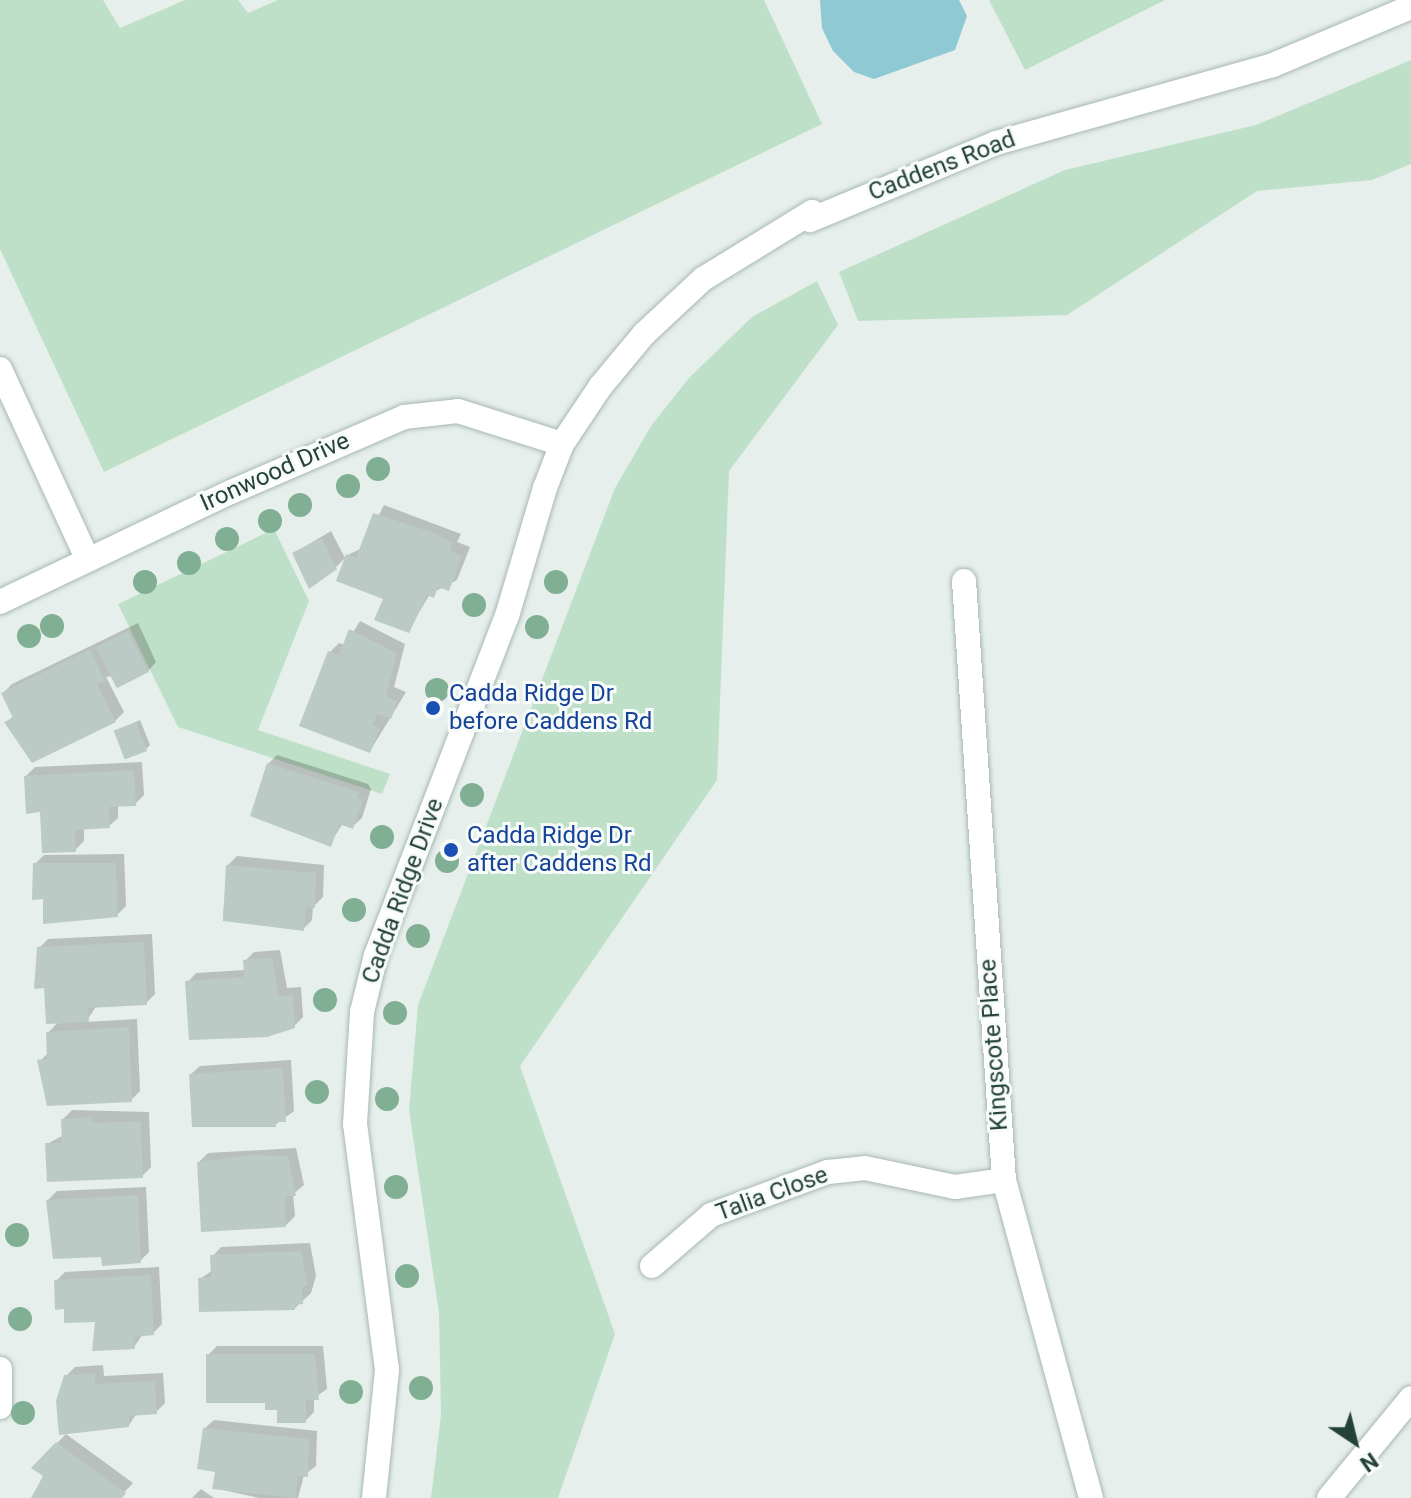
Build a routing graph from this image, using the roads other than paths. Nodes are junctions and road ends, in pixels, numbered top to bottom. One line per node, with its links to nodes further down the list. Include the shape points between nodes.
1 (1411, 7): 3 (street, Caddens Road, via 1273,65 996,143 810,220 812,212 711,273 663,315 615,367)
2 (0, 369): 4 (street)
3 (562, 444): 4 (street, Ironwood Drive, via 489,417 425,412 358,435); 12 (street, Cadda Ridge Drive, via 528,536 507,616 376,955 362,1012 355,1124 387,1370 385,1433)
4 (88, 560): 6 (street, Ironwood Drive)
5 (964, 581): 7 (street, Kingscote Place)
6 (0, 602)
7 (1004, 1180): 8 (street, Talia Close, via 955,1187 873,1169 828,1172 711,1215); 13 (street, Kingscote Place)
8 (652, 1266)
9 (0, 1369): 11 (street)
10 (1411, 1398): 14 (street)
11 (0, 1407)
12 (374, 1498)
13 (1091, 1498)
14 (1329, 1498)

